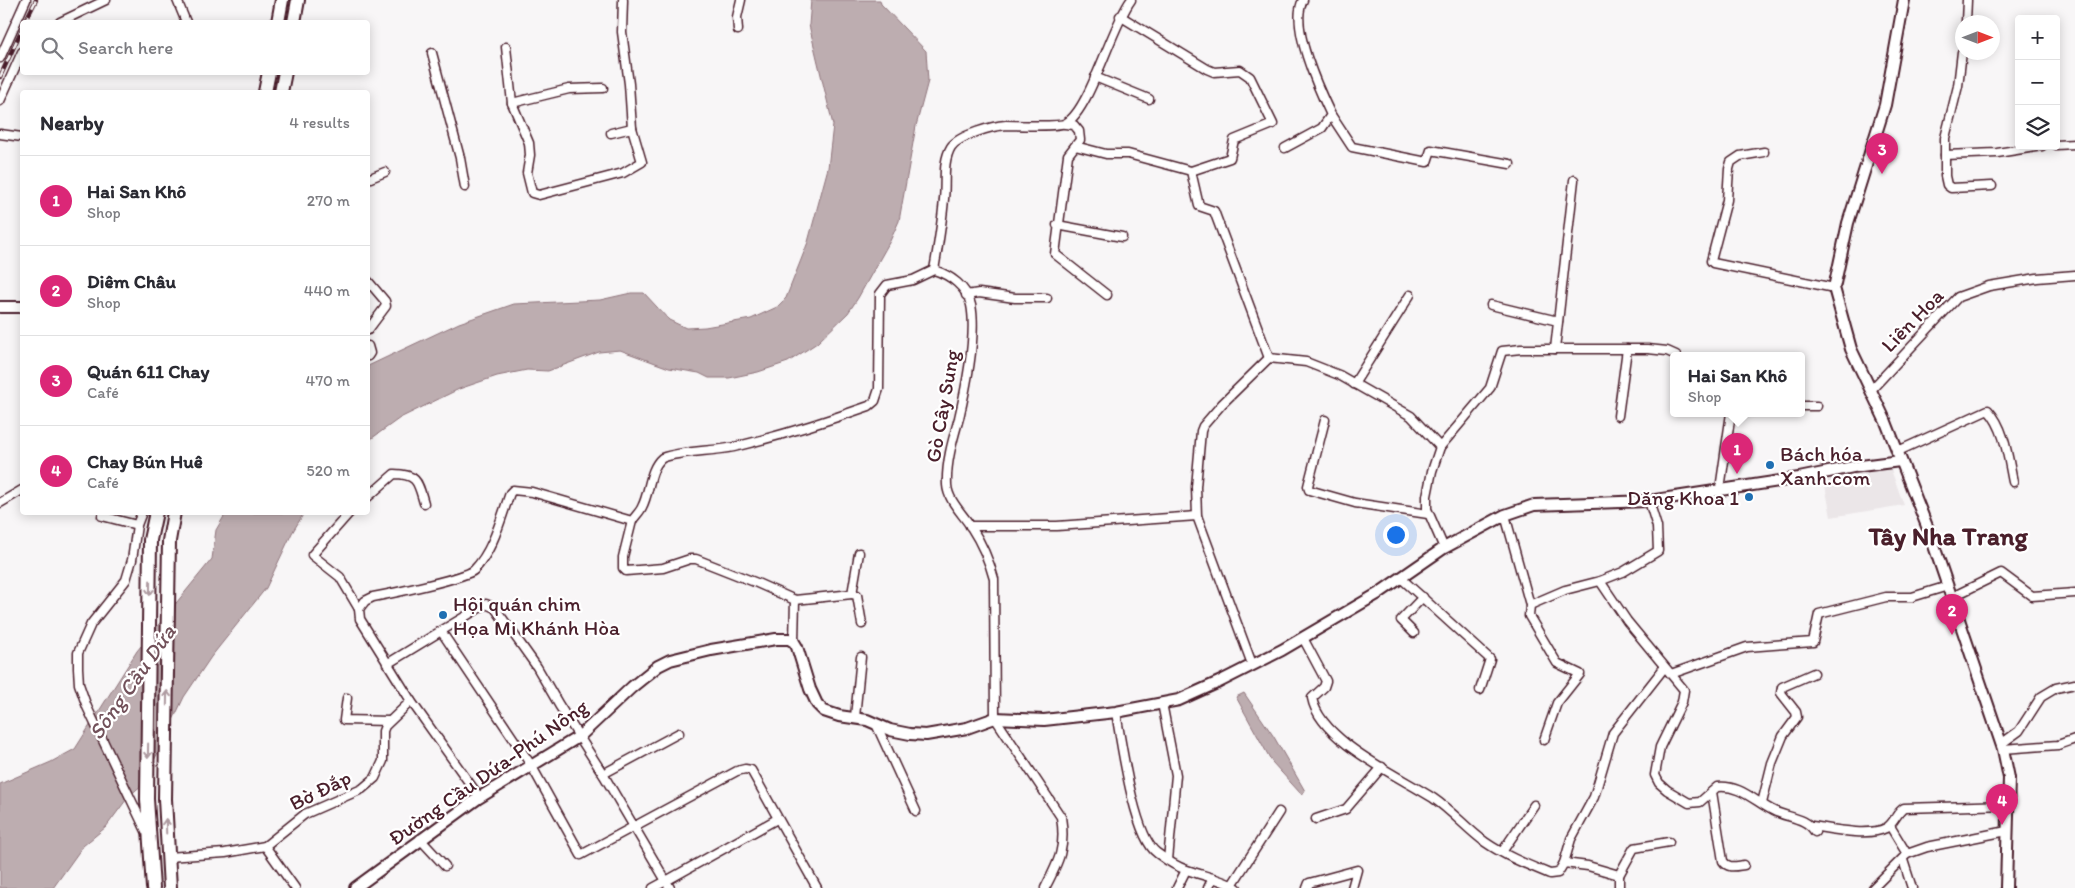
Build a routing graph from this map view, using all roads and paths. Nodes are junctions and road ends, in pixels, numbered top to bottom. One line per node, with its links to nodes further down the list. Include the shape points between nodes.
1 (26, 0): 22 (street)
2 (106, 0): 14 (street)
3 (177, 0): 15 (street)
4 (282, 0): 16 (main road)
5 (298, 0): 17 (main road)
6 (623, 0): 35 (street, via 622,32)
7 (741, 0): 18 (street)
8 (1131, 0): 13 (street)
9 (1303, 0): 33 (street, via 1299,10 1300,31 1316,84)
10 (1904, 0): 58 (street, via 1885,105 1848,222)
11 (1967, 0): 12 (street)
12 (1966, 15)
13 (1120, 16): 26 (street); 47 (street, via 1214,72 1235,69 1245,72 1272,124 1234,140 1230,158)
14 (64, 20)
15 (185, 20)
16 (278, 20)
17 (294, 20)
18 (738, 30)
19 (506, 47): 32 (street)
20 (432, 53): 52 (street)
21 (20, 56): 31 (street)
22 (0, 58)
23 (1961, 60): 45 (street, via 1945,138)
24 (268, 75): 28 (main road)
25 (284, 75): 29 (main road)
26 (1095, 77): 30 (street); 34 (street, via 1075,116)
27 (603, 88): 32 (street, via 569,89)
28 (265, 90)
29 (281, 90)
30 (1149, 99)
31 (0, 101)
32 (512, 103): 35 (street, via 529,143 527,173 532,193 539,195 623,173 642,162)
33 (1331, 115): 42 (street, via 1322,128); 46 (street, via 1352,147 1427,162 1432,150)
34 (1065, 124): 41 (street, via 1074,125 1079,131 1080,140); 55 (street, via 997,126 955,142 946,165)
35 (632, 128): 36 (street)
36 (611, 133)
37 (0, 134): 38 (street)
38 (20, 136)
39 (2075, 144): 40 (street)
40 (2060, 145)
41 (1075, 146): 47 (street, via 1106,154 1128,154); 53 (street, via 1068,155)
42 (1285, 148)
43 (2015, 150): 45 (street)
44 (1764, 152): 58 (street, via 1740,156 1731,162 1727,200 1711,261 1713,264)
45 (1946, 155): 51 (street, via 1948,186)
46 (1510, 164)
47 (1191, 171): 71 (street, via 1198,206 1214,210)
48 (385, 172): 49 (street)
49 (370, 177)
50 (1574, 180): 66 (street)
51 (1992, 186)
52 (465, 187)
53 (1057, 225): 54 (street); 60 (street, via 1055,254)
54 (1122, 237)
55 (934, 270): 59 (street, Gò Cây Sung, via 953,278); 96 (street, via 913,280 887,285 880,294 879,389 875,401 869,406 768,438 662,458 654,469 642,508)
56 (2075, 275): 73 (street, Liên Hoa, via 1989,286 1958,297)
57 (370, 283): 67 (street, via 386,306)
58 (1834, 288): 73 (street, via 1851,349)
59 (966, 295): 62 (street); 98 (street, Gò Cây Sung, via 972,314 971,346 966,386 951,447 947,486)
60 (1107, 295)
61 (1410, 295): 72 (street)
62 (1047, 298)
63 (20, 306): 65 (street)
64 (1491, 306): 66 (street)
65 (0, 307)
66 (1558, 320): 68 (street)
67 (370, 327)
68 (1555, 349): 69 (street); 79 (street, via 1502,351 1490,388)
69 (1626, 349): 70 (street); 76 (street)
70 (1670, 353)
71 (1269, 358): 72 (street, via 1306,362); 94 (street, via 1203,426)
72 (1354, 384): 79 (street, via 1411,416)
73 (1872, 389): 80 (street)
74 (1805, 406): 75 (street)
75 (1817, 406)
76 (1618, 416)
77 (1730, 417): 82 (street)
78 (1325, 420): 88 (street, via 1309,490 1355,503)
79 (1440, 447): 88 (street, via 1429,485)
80 (1898, 456): 81 (street, via 1988,410 2002,434); 82 (street); 103 (street)
81 (2013, 482)
82 (1720, 489): 85 (street)
83 (20, 491): 87 (street)
84 (370, 495): 86 (street, via 394,474 407,474 417,482)
85 (1649, 501): 95 (street, via 1534,505); 102 (street, via 1657,527 1658,551)
86 (424, 503)
87 (0, 504)
88 (1428, 514): 99 (street)
89 (102, 515): 97 (street)
90 (141, 515): 97 (street)
91 (155, 515): 152 (main road, one-way to 152, via 150,540)
92 (173, 515): 157 (main road, one-way to 92, via 165,799 169,540)
93 (347, 515): 110 (street, via 312,555 340,577)
94 (1196, 516): 98 (street, via 1057,526); 118 (street)
95 (1505, 516): 99 (street); 109 (street)
96 (632, 521): 108 (street, via 623,557 626,571 663,568 696,559); 110 (street, via 532,492 513,490 490,545 471,572 373,597)
97 (137, 525): 152 (street, via 126,580 91,624 78,653 79,684)
98 (970, 526): 129 (street, Gò Cây Sung, via 988,557 994,579)
99 (1444, 548): 101 (street)
100 (859, 554): 105 (street)
101 (1402, 578): 106 (street); 114 (street)
102 (1600, 581): 109 (street, via 1565,590); 119 (street)
103 (1948, 586): 107 (street); 121 (street, via 1912,597 1886,597 1819,614 1813,642 1747,647)
104 (2075, 593): 107 (street, via 2032,596 2001,573)
105 (852, 594): 108 (street); 111 (street, via 857,595)
106 (1423, 597): 113 (street, via 1401,620); 123 (street, via 1490,659)
107 (1952, 597): 136 (street)
108 (795, 600): 115 (street)
109 (1530, 605): 135 (street, via 1529,616 1557,663 1580,674 1557,703)
110 (359, 609): 117 (street, via 364,627)
111 (862, 624)
112 (441, 631): 117 (street); 133 (street, via 486,604 491,605 537,667); 137 (street)
113 (1414, 633)
114 (1303, 638): 118 (street); 138 (street, via 1326,681 1312,698 1324,721 1354,751)
115 (794, 642): 128 (street, via 818,704 824,711); 133 (street, Đường Cầu Dứa-Phú Nông, via 782,638 670,660 632,687)
116 (861, 657): 128 (street)
117 (387, 664): 125 (street)
118 (1252, 664): 126 (street, via 1179,700)
119 (1664, 668): 121 (street); 160 (street, via 1613,733 1594,797 1571,839)
120 (1814, 673): 142 (street, via 1784,685 1780,690 1797,717 1783,736 1772,763)
121 (1671, 674): 140 (street, via 1682,686 1684,694 1660,748 1655,775 1667,790 1689,803 1700,802)
122 (2075, 684): 136 (street, via 2056,688 2041,697 2019,731)
123 (1480, 690)
124 (346, 698): 130 (street, via 344,720)
125 (411, 702): 130 (street); 141 (street)
126 (1162, 703): 127 (street); 159 (street, via 1176,775)
127 (1116, 712): 129 (street, via 1044,720); 159 (street, via 1130,792 1140,824 1155,852)
128 (855, 717): 131 (street)
129 (995, 718): 131 (street, via 967,728 926,734 910,734); 174 (street, via 1060,817 1063,834 1060,861)
130 (389, 722): 155 (street, Bờ Đắp, via 383,731 383,761 370,785 305,814)
131 (876, 724): 145 (street)
132 (679, 733): 139 (street)
133 (580, 736): 137 (street, Đường Cầu Dứa-Phú Nông); 139 (street)
134 (2075, 739): 136 (street, via 2058,745)
135 (1544, 740)
136 (2002, 746): 144 (street, via 2010,778)
137 (531, 765): 141 (street, Đường Cầu Dứa-Phú Nông); 150 (street, via 581,855)
138 (1382, 767): 148 (street, via 1346,809); 156 (street, via 1434,798)
139 (604, 774): 150 (street)
140 (1712, 792): 142 (street, via 1721,787 1734,789); 162 (street, via 1723,861 1731,867)
141 (480, 798): 153 (street, Đường Cầu Dứa-Phú Nông)
142 (1762, 803): 149 (street, via 1770,810 1793,817 1813,829 1865,832)
143 (1534, 805): 156 (street)
144 (2009, 805): 149 (street, via 1904,808); 151 (street)
145 (916, 811)
146 (1278, 812): 167 (street)
147 (777, 819): 150 (street, via 751,770 745,769); 166 (street); 173 (street)
148 (1316, 819)
149 (1890, 826): 158 (street)
150 (635, 827): 166 (street)
151 (2008, 831): 158 (street, via 1927,848); 182 (street)
152 (149, 836): 168 (main road)
153 (420, 839): 161 (street); 171 (street, Đường Cầu Dứa-Phú Nông)
154 (1669, 842): 164 (street, via 1634,848)
155 (265, 846): 157 (street); 170 (street)
156 (1502, 852): 160 (street, via 1550,874 1558,872)
157 (168, 857): 169 (main road)
158 (1905, 857): 180 (street); 181 (street)
159 (1168, 860): 163 (street)
160 (1564, 863): 164 (street, via 1588,866)
161 (445, 866)
162 (1744, 866)
163 (1186, 870): 165 (street); 175 (street)
164 (1619, 876): 179 (street)
165 (1213, 878): 167 (street); 176 (street)
166 (668, 885): 172 (street)
167 (1234, 887)
168 (153, 888)
169 (170, 888)
170 (295, 888)
171 (355, 888)
172 (653, 888)
173 (816, 888)
174 (1045, 888)
175 (1177, 888)
176 (1208, 888)
177 (1307, 888): 178 (street, via 1309,883 1357,870)
178 (1352, 888)
179 (1619, 888)
180 (1873, 888)
181 (1912, 888)
182 (2006, 888)

